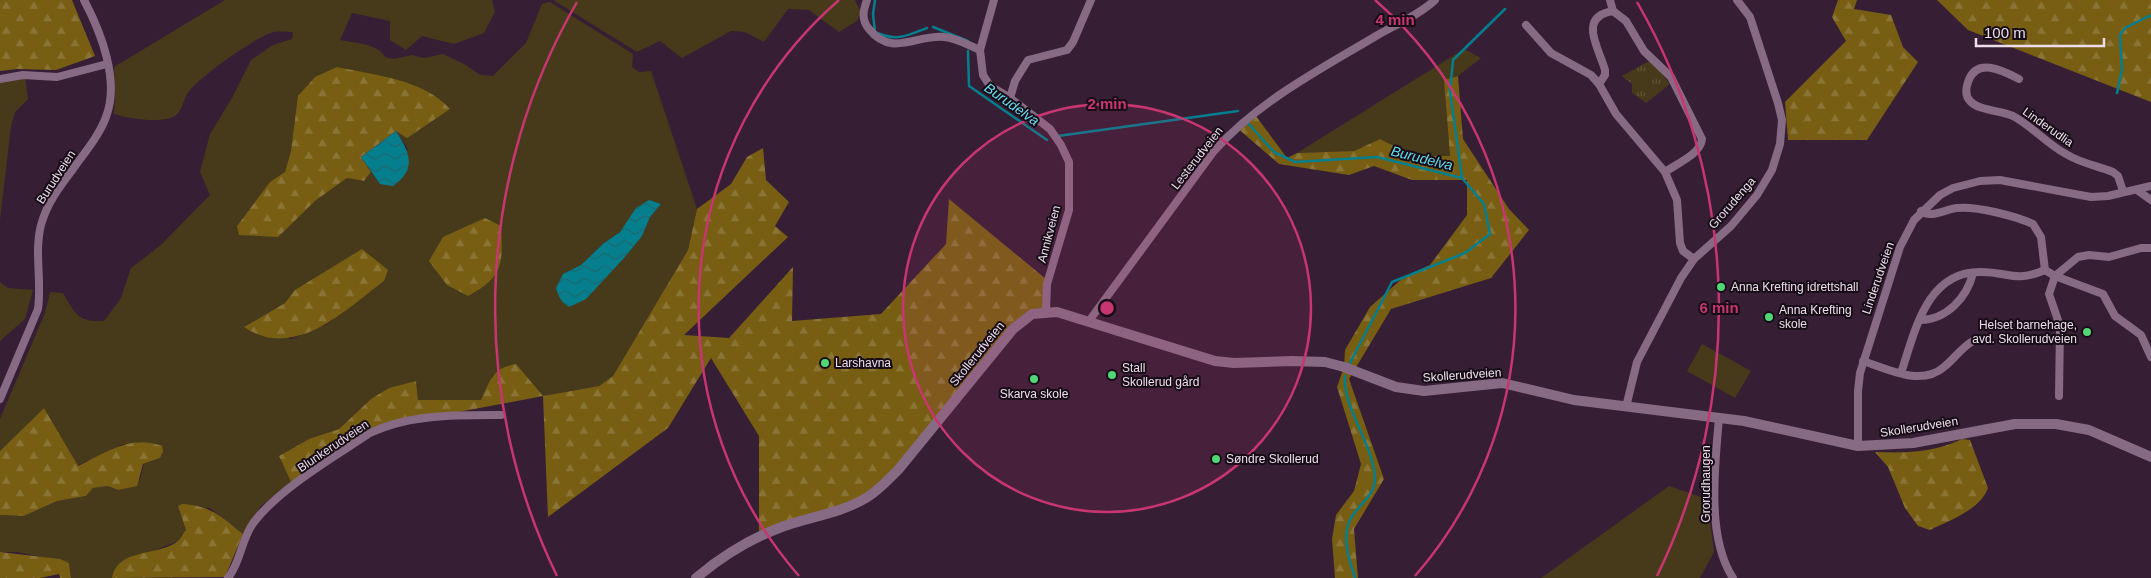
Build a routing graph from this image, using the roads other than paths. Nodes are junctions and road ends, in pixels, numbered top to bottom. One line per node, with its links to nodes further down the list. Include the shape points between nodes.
1 (84, 0): 11 (street, Burudveien, via 100,29)
2 (867, 0): 10 (street, via 865,23 871,32 886,41 902,44 943,36)
3 (994, 0): 10 (street, Annikveien)
4 (1091, 0): 15 (street, via 1067,50 1028,60 1015,81)
5 (1435, 0): 29 (street, Lesterudveien, via 1287,90 1236,127 1214,151)
6 (1610, 0): 8 (street)
7 (1737, 0): 23 (street, Grorudenga, via 1750,17 1778,103 1782,120 1780,144 1772,170 1757,194 1731,226)
8 (1613, 11): 14 (street, via 1604,13 1593,23 1592,31 1605,70); 16 (street, via 1626,21 1644,51 1671,77 1702,139 1693,153)
9 (1526, 25): 14 (street, via 1551,52 1591,75)
10 (980, 50): 15 (street, Annikveien, via 986,82)
11 (107, 64): 12 (street, via 57,77 23,75); 35 (street, Burudveien, via 111,91 106,118 47,208 38,245 38,309)
12 (0, 79)
13 (2019, 79): 19 (street, Linderudlia, via 1983,67 1970,76 1966,93 1970,101 1980,106 2013,116 2066,155 2113,172 2118,176)
14 (1599, 84): 16 (street, via 1616,114)
15 (1010, 98): 27 (street, Annikveien, via 1056,136 1070,169 1069,210 1047,284)
16 (1665, 172): 23 (street, via 1677,200 1680,243 1683,251)
17 (2151, 186): 18 (street, Linderudveien)
18 (2137, 190): 19 (street, Linderudveien); 20 (street)
19 (2123, 191): 21 (street, Linderudveien, via 2091,197 2000,180 1980,181 1946,192)
20 (2151, 200)
21 (1920, 211): 24 (street, via 1928,215 1964,208 2033,224 2041,237); 32 (street, Linderudveien, via 1900,247)
22 (2151, 248): 26 (street, via 2109,256 2078,257)
23 (1694, 259): 36 (street, Grorudenga, via 1644,348 1632,378)
24 (2045, 270): 25 (street, via 2025,278); 26 (street)
25 (1973, 273): 28 (street, via 1946,282 1930,299); 28 (street, via 1968,288 1955,304 1935,319)
26 (2055, 276): 31 (street, via 2103,294 2115,316 2142,335); 34 (street, via 2050,294 2060,326)
27 (1046, 312): 29 (street, Skollerudveien); 42 (street, Skollerudveien, via 1032,314 1013,329 898,470 874,492 853,505 759,537 727,554)
28 (1920, 320): 33 (street)
29 (1089, 321): 36 (street, Skollerudveien, via 1216,361 1325,362 1409,390 1437,392 1502,383 1574,400)
30 (1973, 341): 33 (street, via 1933,374 1917,377)
31 (2151, 357)
32 (1863, 361): 33 (street); 39 (street, Linderudveien, via 1858,391)
33 (1901, 373)
34 (2059, 396)
35 (0, 398)
36 (1626, 407): 38 (street, Skollerudveien)
37 (501, 416): 41 (street, Blunkerudveien, via 445,416 382,427 370,433 268,506 244,538)
38 (1719, 418): 39 (street, Skollerudveien, via 1763,424); 43 (street, Grorudhaugen, via 1715,513 1722,555)
39 (1858, 446): 40 (street, Skollerudveien, via 1913,443 2015,424 2056,424 2089,430)
40 (2151, 457)
41 (228, 578)
42 (696, 578)
43 (1733, 578)

